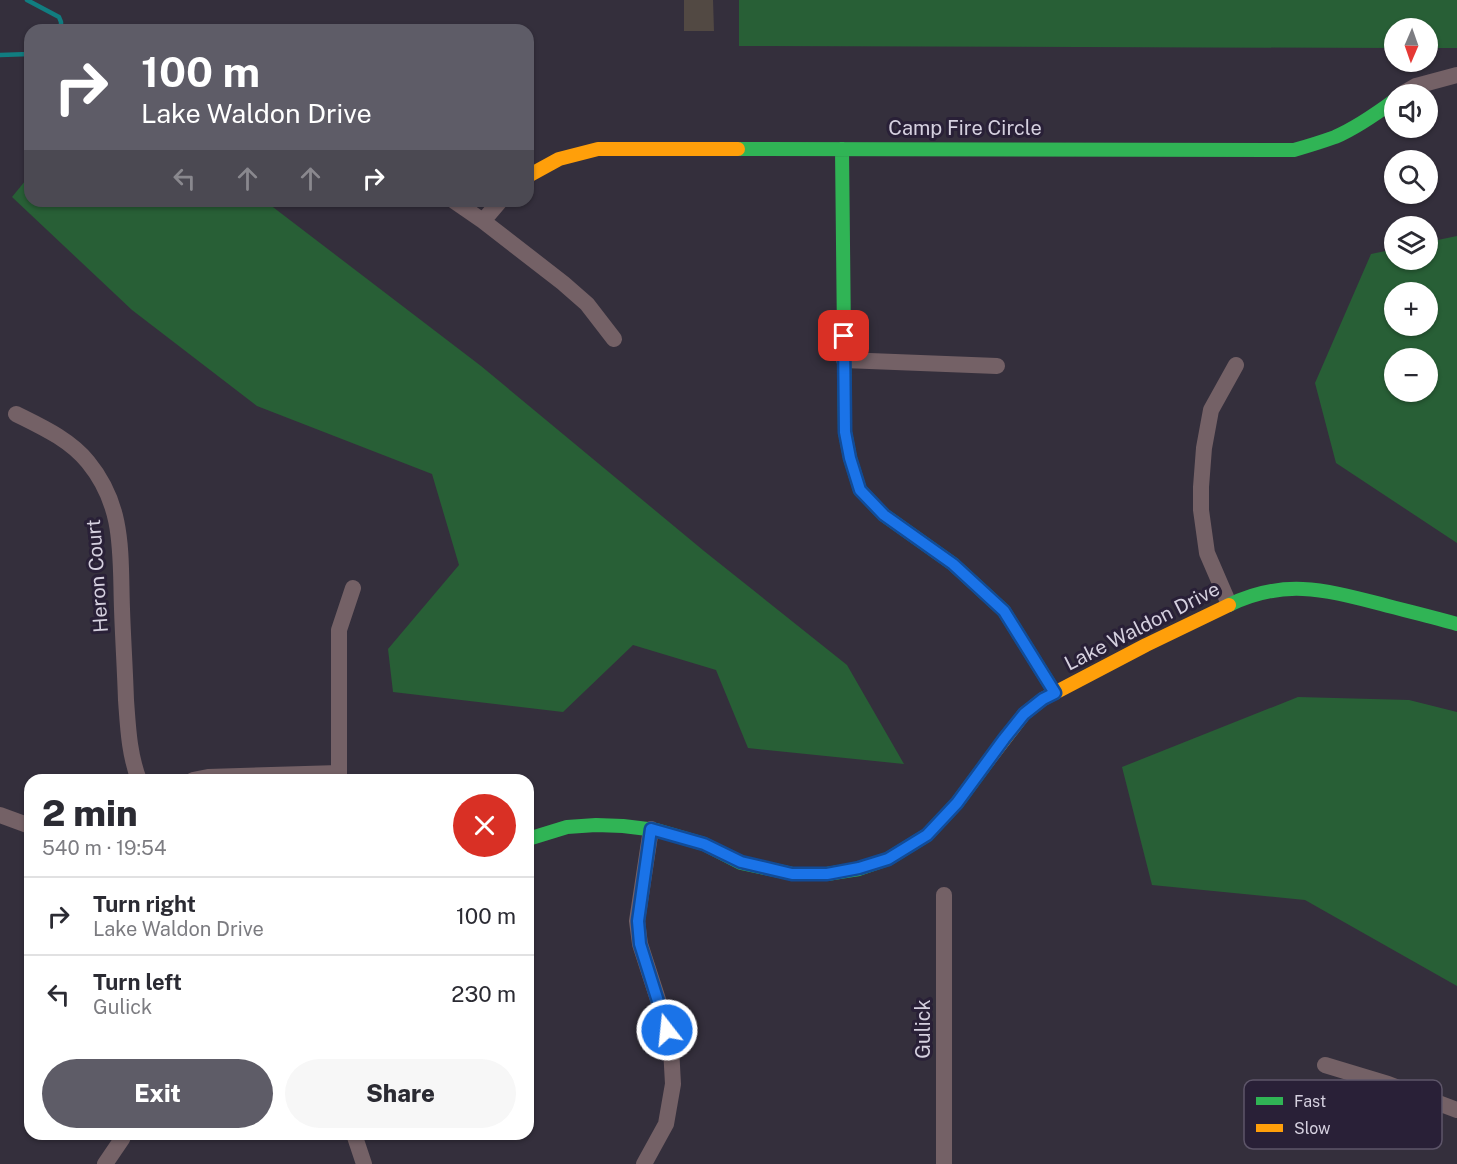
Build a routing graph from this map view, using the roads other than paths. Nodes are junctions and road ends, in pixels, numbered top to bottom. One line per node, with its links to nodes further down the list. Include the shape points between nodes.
1 (1457, 75): 2 (street)
2 (1423, 84)
3 (1384, 107): 4 (street, Camp Fire Circle, via 1340,135 1294,150)
4 (842, 149): 5 (street, Camp Fire Circle, via 598,149 558,159); 10 (street)
5 (534, 173)
6 (462, 207): 8 (street)
7 (495, 207): 8 (street)
8 (483, 222): 9 (street, via 586,304)
9 (614, 339)
10 (844, 360): 12 (street); 17 (street, via 845,432 860,490 884,515 953,564 1004,611)
11 (1236, 365): 15 (street, via 1211,410 1201,487 1207,553)
12 (997, 366)
13 (16, 414): 18 (street, Heron Court, via 59,436 86,460 112,502 119,537 129,736)
14 (353, 588): 19 (street, via 339,630)
15 (1229, 604): 16 (street, Lake Waldon Drive, via 1268,591 1315,589); 17 (street, Lake Waldon Drive)
16 (1457, 624)
17 (1055, 693): 22 (street, Lake Waldon Drive, via 1024,714 957,803 927,835 888,859 827,874 792,874 741,862 704,844)
18 (137, 774)
19 (339, 774)
20 (0, 815): 21 (street)
21 (24, 824)
22 (651, 829): 23 (street, Lake Waldon Drive, via 567,827); 33 (street, via 638,921 640,944 671,1048 673,1084 666,1124)
23 (534, 837)
24 (944, 895): 34 (street, Gulick)
25 (1325, 1065): 26 (street)
26 (1375, 1080)
27 (1442, 1104): 28 (street)
28 (1457, 1110)
29 (121, 1140): 31 (street)
30 (356, 1140): 32 (street)
31 (105, 1164)
32 (364, 1164)
33 (644, 1164)
34 (944, 1164)

